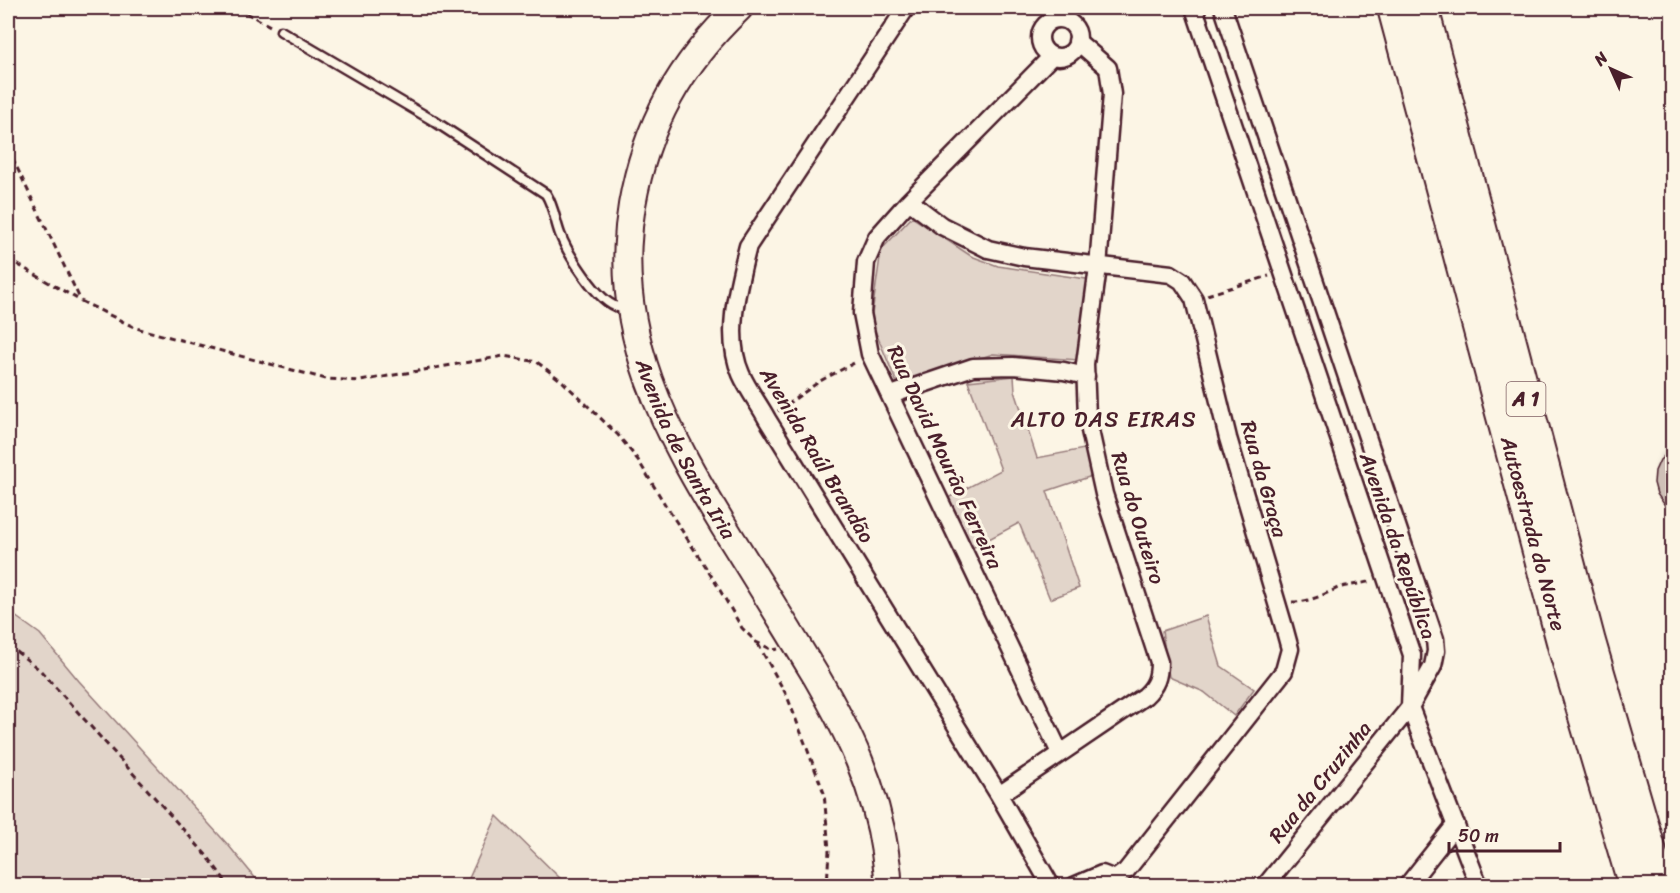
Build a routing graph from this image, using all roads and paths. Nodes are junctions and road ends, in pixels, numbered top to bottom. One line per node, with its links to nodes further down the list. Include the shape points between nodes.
1 (237, 8): 11 (path)
2 (739, 8): 24 (main road, Avenida de Santa Iria, via 699,50 671,91 650,133 630,215 627,271)
3 (906, 8): 29 (street, Avenida Raúl Brandão, via 748,246 738,283 732,333 740,373)
4 (1194, 8): 20 (street, Avenida da República)
5 (1223, 8): 21 (street, Avenida da República)
6 (1381, 8): 14 (highway)
7 (1393, 8): 14 (highway, Autoestrada do Norte / A 1)
8 (1423, 8): 16 (highway, Autoestrada do Norte / A 1)
9 (1441, 8): 16 (highway, via 1465,103)
10 (1059, 14): 12 (street, via 1075,30); 13 (street, via 1041,32 1040,43)
11 (280, 31): 24 (lane, via 434,121 546,194 561,236 586,280 616,307)
12 (1077, 41): 13 (street, via 1071,53); 19 (street, Rua do Outeiro, via 1108,69 1112,94)
13 (1052, 56): 17 (street, Rua David Mourão Ferreira)
14 (1413, 86): 48 (highway, Autoestrada do Norte / A 1, via 1564,649)
15 (8, 149): 23 (path)
16 (1462, 155): 49 (highway, Autoestrada do Norte / A 1, via 1590,642)
17 (909, 201): 19 (street, Rua da Graça, via 942,226 988,249); 26 (street, Rua David Mourão Ferreira, via 876,237 866,262 862,313)
18 (8, 259): 23 (path)
19 (1098, 267): 22 (street, Rua da Graça, via 1171,274 1182,281); 27 (street, Rua do Outeiro)
20 (1282, 272): 22 (path); 25 (street, Avenida da República)
21 (1320, 297): 25 (street); 35 (street, Avenida da República, via 1435,639 1433,666)
22 (1194, 298): 31 (street, Rua da Graça, via 1228,438)
23 (81, 301): 32 (path, via 136,328 326,379 360,381 504,356 537,362 571,389 638,460 742,628)
24 (631, 306): 34 (main road, Avenida de Santa Iria, via 644,368 671,433)
25 (1294, 306): 30 (street, Avenida da República)
26 (870, 354): 28 (street, Rua David Mourão Ferreira); 29 (path, via 820,381)
27 (1086, 376): 28 (street, via 1013,366 973,367); 36 (street, Rua do Outeiro, via 1087,417 1104,494 1159,662 1159,674 1154,689)
28 (891, 395): 36 (street, Rua David Mourão Ferreira)
29 (767, 419): 37 (street, Avenida Raúl Brandão)
30 (1385, 577): 31 (path, via 1301,602); 35 (street, Avenida da República, via 1412,655)
31 (1277, 602): 39 (street, Rua da Graça, via 1290,650 1284,671)
32 (758, 643): 34 (path, via 773,650); 41 (path, via 788,696 824,793 829,850)
33 (8, 645): 40 (path, via 40,670)
34 (797, 645): 42 (main road, Avenida de Santa Iria, via 854,745 882,831)
35 (1410, 707): 38 (street); 45 (street, Rua da Cruzinha)
36 (1060, 753): 37 (street, Rua do Outeiro)
37 (999, 795): 43 (street, Avenida Raúl Brandão)
38 (1456, 824): 46 (street); 47 (street)
39 (1117, 882): 44 (street, Rua da Graça, via 1102,874)
40 (229, 885)
41 (827, 885)
42 (888, 885)
43 (1051, 885)
44 (1074, 885)
45 (1265, 885)
46 (1407, 885)
47 (1479, 885)
48 (1634, 885)
49 (1661, 885)

